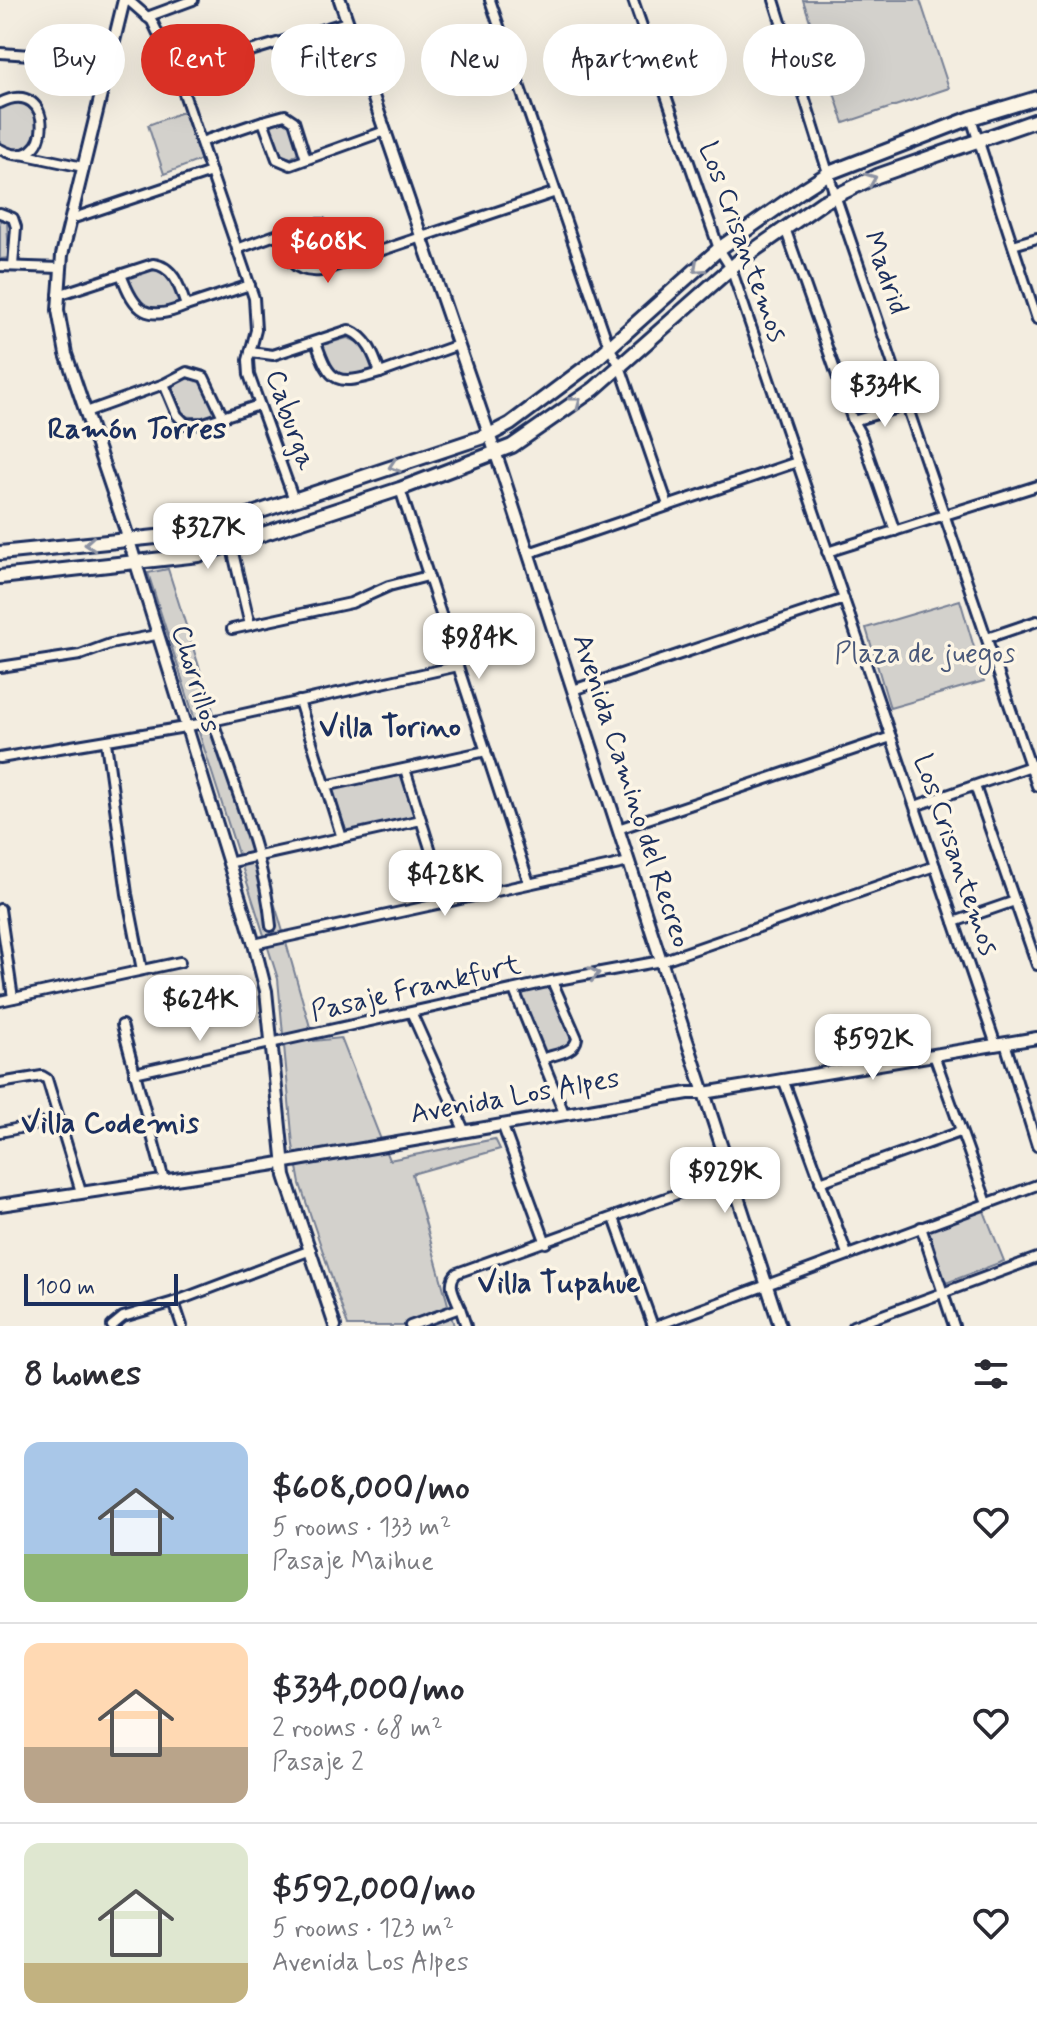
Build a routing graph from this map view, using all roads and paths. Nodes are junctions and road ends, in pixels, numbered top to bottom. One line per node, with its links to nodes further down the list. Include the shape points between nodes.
1 (126, 0): 7 (street, Caburga); 9 (street, Chorrillos)
2 (193, 0): 7 (street)
3 (340, 0): 8 (street, Avenida Camino del Recreo)
4 (490, 0): 30 (street)
5 (633, 0): 40 (street, Los Crisantemos)
6 (774, 0): 29 (street, Madrid)
7 (147, 17): 10 (street, Caburga)
8 (347, 22): 11 (street); 21 (street, Avenida Camino del Recreo)
9 (119, 24)
10 (152, 24)
11 (255, 50)
12 (0, 53): 13 (street)
13 (24, 55)
14 (100, 96): 27 (street, Chorrillos)
15 (185, 96): 23 (street, Caburga)
16 (1037, 98): 18 (main road)
17 (0, 103): 25 (street, via 19,98 40,112 41,138)
18 (971, 118): 22 (street); 29 (main road)
19 (1037, 120): 22 (main road)
20 (263, 121): 23 (street); 26 (street, via 277,159 291,165); 26 (street, via 285,115 294,121)
21 (385, 131): 26 (street); 36 (street, Avenida Camino del Recreo)
22 (978, 139): 31 (main road, one-way to 22); 38 (street)
23 (201, 142): 28 (street, Caburga)
24 (0, 149): 25 (street)
25 (21, 154): 27 (street)
26 (306, 159)
27 (83, 167): 33 (street, Chorrillos)
28 (211, 172): 33 (street); 39 (street, Caburga)
29 (829, 173): 31 (street, Madrid); 40 (main road)
30 (556, 192): 36 (street); 53 (street)
31 (835, 195): 34 (main road); 59 (street, Madrid)
32 (0, 213): 43 (street, via 13,218 16,227)
33 (71, 219): 44 (street, Chorrillos)
34 (785, 228): 45 (main road); 62 (street)
35 (281, 233): 39 (street); 41 (street, via 293,266 308,272); 41 (street, via 322,224 335,240)
36 (422, 237): 41 (street); 52 (street, Avenida Camino del Recreo)
37 (1037, 238): 38 (street)
38 (1013, 245): 50 (street)
39 (237, 249): 47 (street, Caburga)
40 (719, 249): 45 (street, Los Crisantemos); 53 (main road, one-way to 53)
41 (343, 264)
42 (0, 266): 43 (street)
43 (13, 266): 44 (street)
44 (60, 268): 48 (street, Chorrillos)
45 (731, 268): 55 (main road); 65 (street, Los Crisantemos)
46 (121, 274): 48 (street); 49 (street, via 130,295 150,314); 49 (street, via 164,266)
47 (250, 285): 49 (street); 54 (street, Caburga, via 256,330)
48 (58, 295): 60 (street, Chorrillos, via 62,336)
49 (186, 306)
50 (1037, 319)
51 (316, 342): 54 (street, via 268,356); 56 (street, via 327,372 342,382); 56 (street, via 340,331 358,334)
52 (458, 345): 56 (street); 63 (street, Avenida Camino del Recreo)
53 (609, 347): 55 (street); 63 (main road)
54 (250, 352): 58 (street, Caburga, via 249,375)
55 (620, 366): 64 (main road, one-way to 55, via 562,413); 69 (street)
56 (380, 373)
57 (164, 384): 60 (street); 61 (street, via 186,424); 61 (street, via 187,372 204,377)
58 (259, 405): 61 (street); 68 (street, Caburga)
59 (907, 405): 62 (street); 70 (street, Madrid)
60 (86, 412): 72 (street, Chorrillos)
61 (223, 417)
62 (853, 421): 71 (street)
63 (489, 435): 64 (street, Avenida Camino del Recreo); 68 (main road, one-way to 68)
64 (496, 453): 67 (main road); 76 (street, Avenida Camino del Recreo)
65 (797, 462): 69 (street); 74 (street, Los Crisantemos)
66 (1037, 486): 70 (street)
67 (400, 489): 73 (main road); 78 (street)
68 (294, 500): 72 (main road, via 195,533)
69 (668, 505): 76 (street)
70 (945, 515): 71 (street); 85 (street, Madrid)
71 (895, 531): 74 (street)
72 (129, 541): 75 (main road, one-way to 75); 77 (street, Chorrillos)
73 (231, 544): 77 (main road, via 199,555); 82 (street)
74 (827, 552): 80 (street, Los Crisantemos)
75 (0, 553)
76 (529, 553): 88 (street, Avenida Camino del Recreo)
77 (135, 564): 79 (main road); 84 (street, Chorrillos)
78 (428, 576): 82 (street, via 351,603); 86 (street)
79 (0, 577)
80 (844, 599): 88 (street); 92 (street, Los Crisantemos)
81 (1037, 621): 85 (street)
82 (250, 625): 83 (street)
83 (232, 629)
84 (156, 635): 87 (street, via 80,655); 91 (street, Chorrillos)
85 (987, 638): 96 (street, Madrid)
86 (458, 666): 89 (street); 94 (street)
87 (0, 667)
88 (573, 690): 103 (street, Avenida Camino del Recreo)
89 (299, 701): 90 (street); 98 (street)
90 (213, 721): 91 (street); 105 (street)
91 (185, 727): 93 (street); 107 (street, Chorrillos)
92 (891, 737): 101 (street, Los Crisantemos); 103 (street)
93 (106, 742): 95 (street); 119 (street)
94 (486, 751): 97 (street); 109 (street)
95 (0, 758)
96 (1034, 766): 99 (street); 100 (street, Madrid)
97 (405, 769): 98 (street); 102 (street)
98 (325, 786): 104 (street)
99 (975, 786): 101 (street); 110 (street)
100 (1037, 786)
101 (915, 806): 108 (street, Los Crisantemos)
102 (421, 820): 104 (street); 111 (street)
103 (618, 829): 106 (street, Avenida Camino del Recreo)
104 (342, 838): 105 (street)
105 (256, 857): 107 (street); 114 (street)
106 (629, 862): 109 (street); 116 (street, Avenida Camino del Recreo)
107 (228, 863): 115 (street, Chorrillos)
108 (935, 866): 113 (street, Los Crisantemos); 116 (street, Pasaje Frankfurt)
109 (529, 883): 111 (street)
110 (1015, 901): 113 (street); 118 (street)
111 (447, 902): 115 (street)
112 (0, 909): 122 (street)
113 (954, 922): 128 (street, Los Crisantemos)
114 (271, 926)
115 (254, 944): 127 (street, Chorrillos)
116 (661, 961): 120 (street, Pasaje Frankfurt, one-way to 116); 134 (street, Avenida Camino del Recreo)
117 (180, 962): 119 (street)
118 (1037, 965)
119 (142, 970): 122 (street)
120 (552, 981): 121 (street, Pasaje Frankfurt); 130 (street, via 577,1038 572,1049)
121 (514, 990): 124 (street, Pasaje Frankfurt); 130 (street)
122 (13, 998): 123 (street)
123 (0, 1001)
124 (412, 1014): 127 (street, Pasaje Frankfurt); 138 (street)
125 (122, 1025): 131 (street)
126 (1037, 1038): 128 (street, Avenida Los Alpes)
127 (271, 1044): 131 (street, Pasaje Frankfurt); 142 (street, Chorrillos)
128 (1001, 1044): 129 (street, Avenida Los Alpes); 141 (street, Los Crisantemos)
129 (934, 1055): 132 (street, Avenida Los Alpes); 140 (street)
130 (542, 1059): 135 (street)
131 (134, 1073): 144 (street)
132 (783, 1079): 134 (street, Avenida Los Alpes); 145 (street)
133 (0, 1083): 136 (street, via 47,1079)
134 (704, 1093): 135 (street, Avenida Los Alpes); 143 (street, Avenida Camino del Recreo)
135 (564, 1113): 137 (street, Avenida Los Alpes)
136 (59, 1120): 139 (street); 147 (street)
137 (502, 1124): 138 (street, Avenida Los Alpes); 152 (street)
138 (464, 1130): 142 (street, Avenida Los Alpes)
139 (0, 1132)
140 (960, 1132): 145 (street); 148 (street)
141 (1037, 1146)
142 (283, 1163): 144 (street, Avenida Los Alpes); 153 (street, Chorrillos)
143 (730, 1175): 150 (street); 156 (street, Avenida Camino del Recreo)
144 (164, 1180): 147 (street, Avenida Los Alpes)
145 (820, 1182): 154 (street)
146 (1037, 1185): 148 (street)
147 (81, 1192): 149 (street, Avenida Los Alpes)
148 (987, 1203): 151 (street)
149 (0, 1205)
150 (614, 1218): 152 (street); 167 (street)
151 (921, 1227): 154 (street); 157 (street)
152 (546, 1243): 159 (street, via 457,1273 451,1285)
153 (311, 1250): 158 (street); 164 (street, Chorrillos)
154 (847, 1254): 156 (street)
155 (1037, 1258): 157 (street)
156 (767, 1286): 160 (street); 168 (street, Avenida Camino del Recreo)
157 (942, 1293): 161 (street); 170 (street)
158 (174, 1302): 162 (street, via 123,1317); 163 (street)
159 (460, 1308): 165 (street); 166 (street)
160 (674, 1323): 167 (street)
161 (867, 1324): 169 (street)
162 (112, 1326)
163 (182, 1326)
164 (335, 1326)
165 (410, 1326)
166 (466, 1326)
167 (654, 1326)
168 (780, 1326)
169 (853, 1326)
170 (954, 1326)

